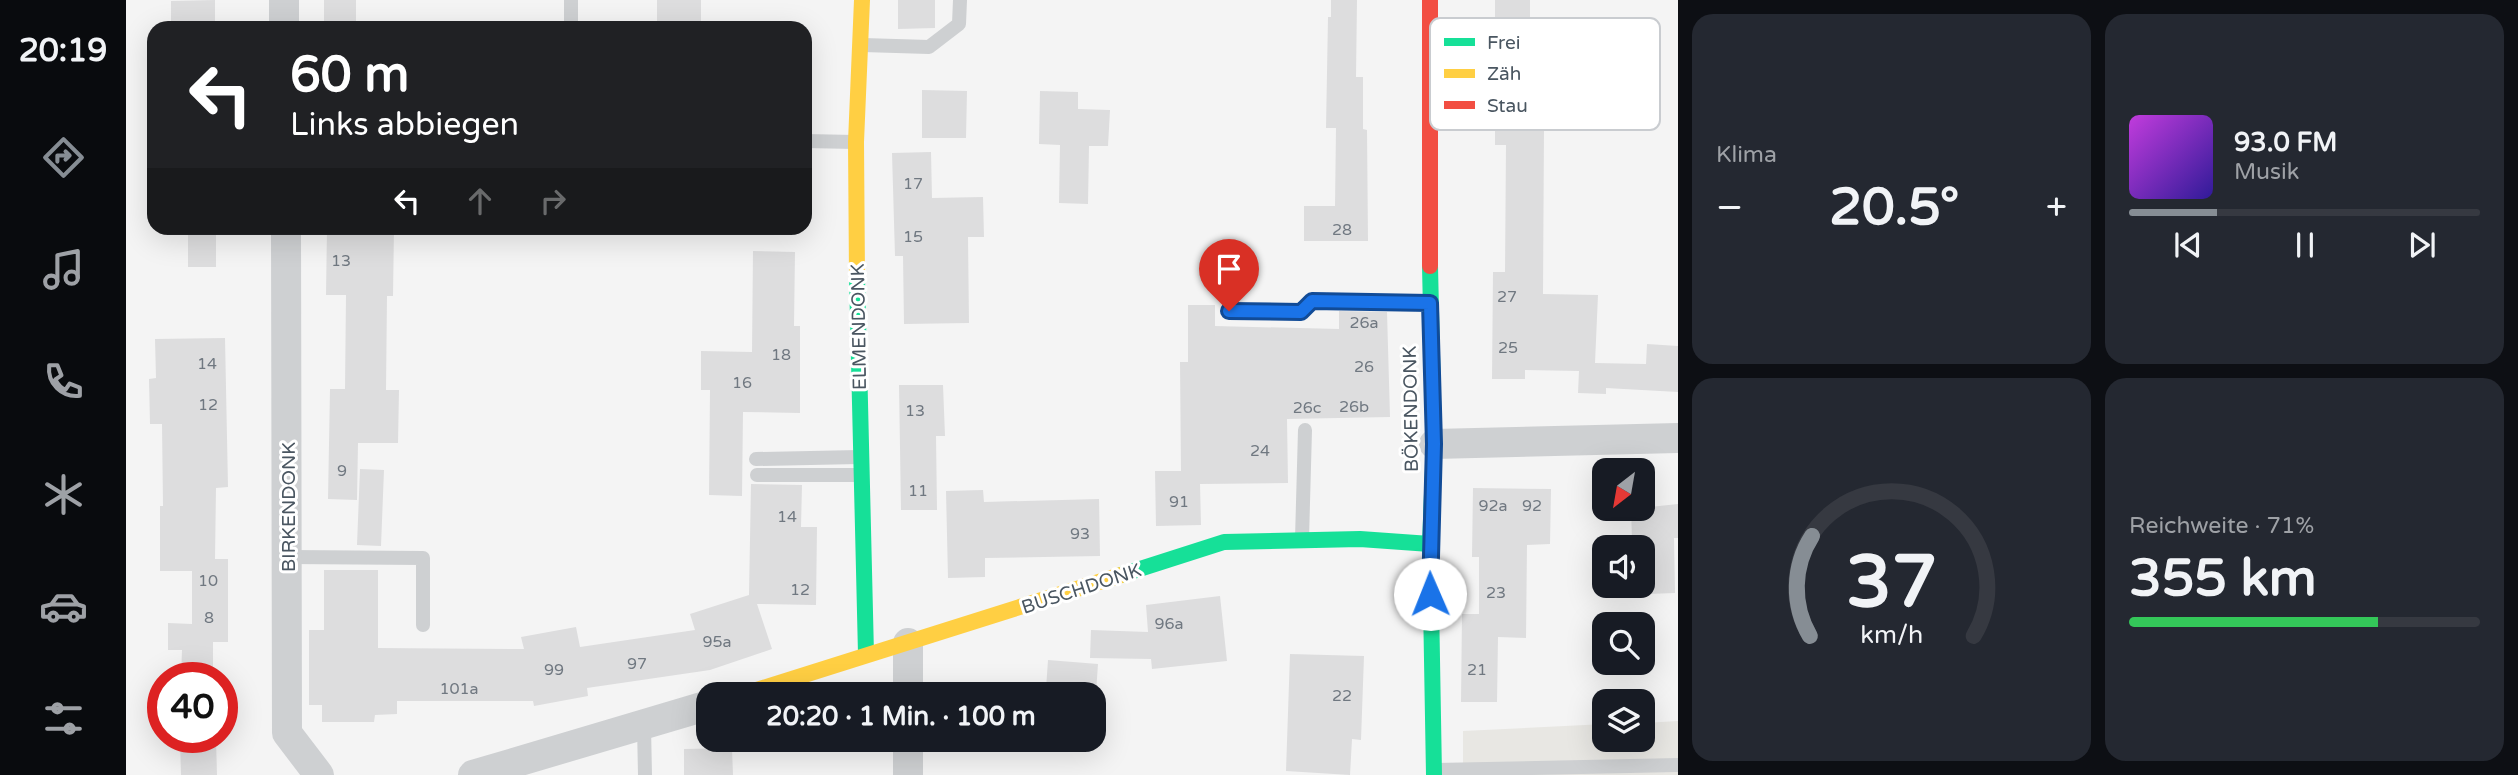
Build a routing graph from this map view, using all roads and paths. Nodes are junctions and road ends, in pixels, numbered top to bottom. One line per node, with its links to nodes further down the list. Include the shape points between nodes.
1 (284, 0): 6 (street)
2 (571, 0): 7 (lane)
3 (862, 0): 8 (street, ELMENDONK)
4 (960, 0): 8 (lane, via 959,24 929,47)
5 (1430, 0): 12 (street, BÖKENDONK)
6 (284, 21)
7 (571, 21)
8 (862, 45): 10 (street, ELMENDONK)
9 (812, 141): 10 (lane)
10 (856, 142): 17 (street, ELMENDONK)
11 (286, 235): 23 (street, BIRKENDONK)
12 (1430, 303): 13 (lane, via 1312,301 1301,312); 16 (street, BÖKENDONK)
13 (1229, 311)
14 (1305, 429): 21 (lane)
15 (1678, 438): 16 (street)
16 (1434, 444): 22 (street, BÖKENDONK)
17 (860, 457): 18 (lane); 19 (street, ELMENDONK)
18 (757, 459)
19 (860, 474): 20 (lane); 26 (street, ELMENDONK)
20 (757, 475)
21 (1302, 540): 22 (street, BUSCHDONK); 25 (street, BUSCHDONK, via 1224,542)
22 (1430, 544): 33 (street, BÖKENDONK)
23 (289, 557): 24 (lane, via 424,558); 34 (street, BIRKENDONK, via 287,733)
24 (423, 625)
25 (908, 643): 26 (street, BUSCHDONK); 28 (street)
26 (866, 654): 27 (street, BUSCHDONK)
27 (781, 682)
28 (908, 682)
29 (696, 709): 30 (street)
30 (644, 726): 35 (street); 36 (lane)
31 (908, 752): 37 (street)
32 (1678, 765): 33 (lane)
33 (1434, 773)
34 (319, 775)
35 (473, 775)
36 (645, 775)
37 (908, 775)

